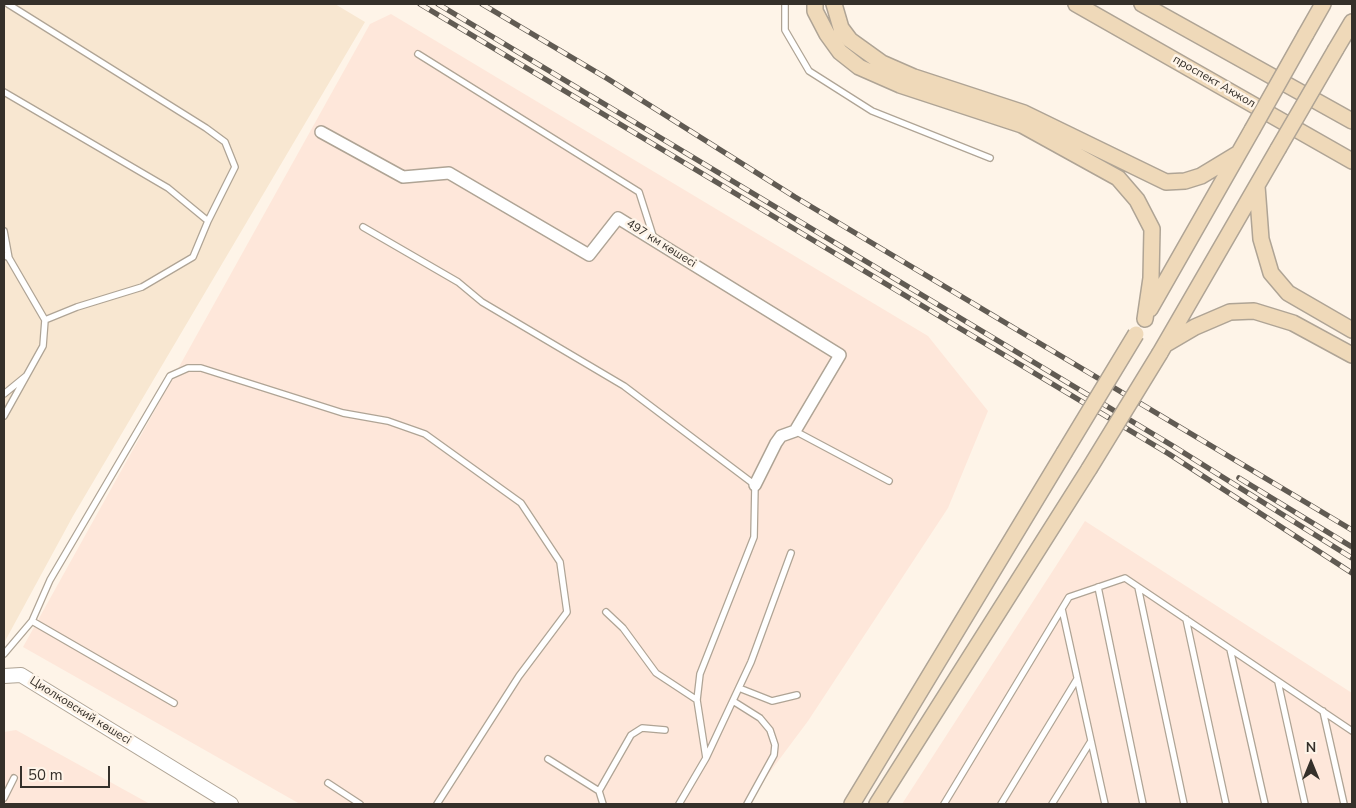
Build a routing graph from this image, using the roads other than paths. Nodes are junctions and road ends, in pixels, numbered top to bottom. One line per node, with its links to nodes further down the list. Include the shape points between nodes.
1 (8, 4): 17 (lane, via 225,142 235,167)
2 (785, 4): 14 (lane, via 785,30 809,71 872,111)
3 (815, 4): 22 (main road, via 815,11 827,34 840,52 859,67 1022,125 1118,178 1137,200 1152,229 1152,272)
4 (834, 4): 13 (main road, via 841,28 850,40 882,63 914,77 1032,116 1166,182 1201,176)
5 (1076, 4): 15 (main road, проспект Акжол)
6 (1143, 4): 11 (main road)
7 (1323, 4): 13 (main road, bridge)
8 (1352, 22): 16 (main road, bridge)
9 (418, 54): 20 (lane, via 639,192)
10 (4, 92): 17 (lane, via 168,188)
11 (1352, 121)
12 (321, 132): 20 (street, 497 км көшесі, via 403,177 450,173 589,255 618,218)
13 (1238, 153): 22 (main road)
14 (990, 158)
15 (1352, 161)
16 (1257, 186): 24 (main road, via 1261,239 1271,273 1288,293); 25 (main road)
17 (208, 221): 23 (lane, via 194,257 142,287)
18 (363, 226): 32 (lane, via 458,282 482,302 624,386)
19 (4, 231): 21 (lane)
20 (655, 241): 30 (street, 497 км көшесі, via 840,355)
21 (7, 257): 23 (lane)
22 (1144, 319): 60 (main road, bridge)
23 (45, 320): 27 (lane, via 43,346)
24 (1352, 330)
25 (1162, 349): 26 (main road, via 1195,327 1230,312 1254,311 1293,322); 68 (main road, bridge)
26 (1352, 355)
27 (28, 374): 28 (lane); 29 (lane)
28 (4, 394)
29 (4, 416)
30 (795, 431): 31 (lane); 32 (street, 497 км көшесі, via 781,436)
31 (889, 481)
32 (755, 485): 47 (lane, via 754,537 700,674)
33 (791, 553): 45 (lane)
34 (1098, 587): 35 (lane, via 1125,578); 36 (lane, via 1069,596); 72 (lane)
35 (1138, 587): 38 (lane); 73 (lane)
36 (1062, 610): 43 (lane); 69 (lane)
37 (606, 612): 47 (lane, via 656,673)
38 (1186, 619): 40 (lane); 74 (lane)
39 (32, 621): 41 (lane); 49 (lane); 64 (lane, via 50,580 170,376 188,368 202,368 343,413 388,421 425,434 521,503 560,562 567,612 520,676)
40 (1230, 650): 44 (lane); 75 (lane)
41 (4, 654)
42 (4, 676): 62 (street, Циолковский көшесі, via 22,675)
43 (1077, 679): 53 (lane); 70 (lane)
44 (1278, 682): 50 (lane); 76 (lane)
45 (739, 688): 46 (lane, via 772,701); 48 (lane)
46 (797, 695)
47 (698, 700): 54 (lane)
48 (733, 702): 54 (lane); 67 (lane, via 760,718 770,730 775,746 774,755)
49 (174, 703)
50 (1323, 711): 52 (lane); 77 (lane)
51 (665, 730): 58 (lane, via 642,728 631,735)
52 (1352, 731)
53 (1091, 741): 61 (lane); 71 (lane)
54 (706, 758): 66 (lane)
55 (548, 759): 58 (lane)
56 (14, 778): 59 (lane)
57 (328, 783): 63 (lane)
58 (599, 791): 65 (lane)
59 (4, 798)
60 (855, 799)
61 (1103, 803)
62 (231, 804)
63 (360, 804)
64 (436, 804)
65 (603, 804)
66 (679, 804)
67 (747, 804)
68 (877, 804)
69 (944, 804)
70 (1001, 804)
71 (1052, 804)
72 (1143, 804)
73 (1184, 804)
74 (1226, 804)
75 (1264, 804)
76 (1305, 804)
77 (1344, 804)

